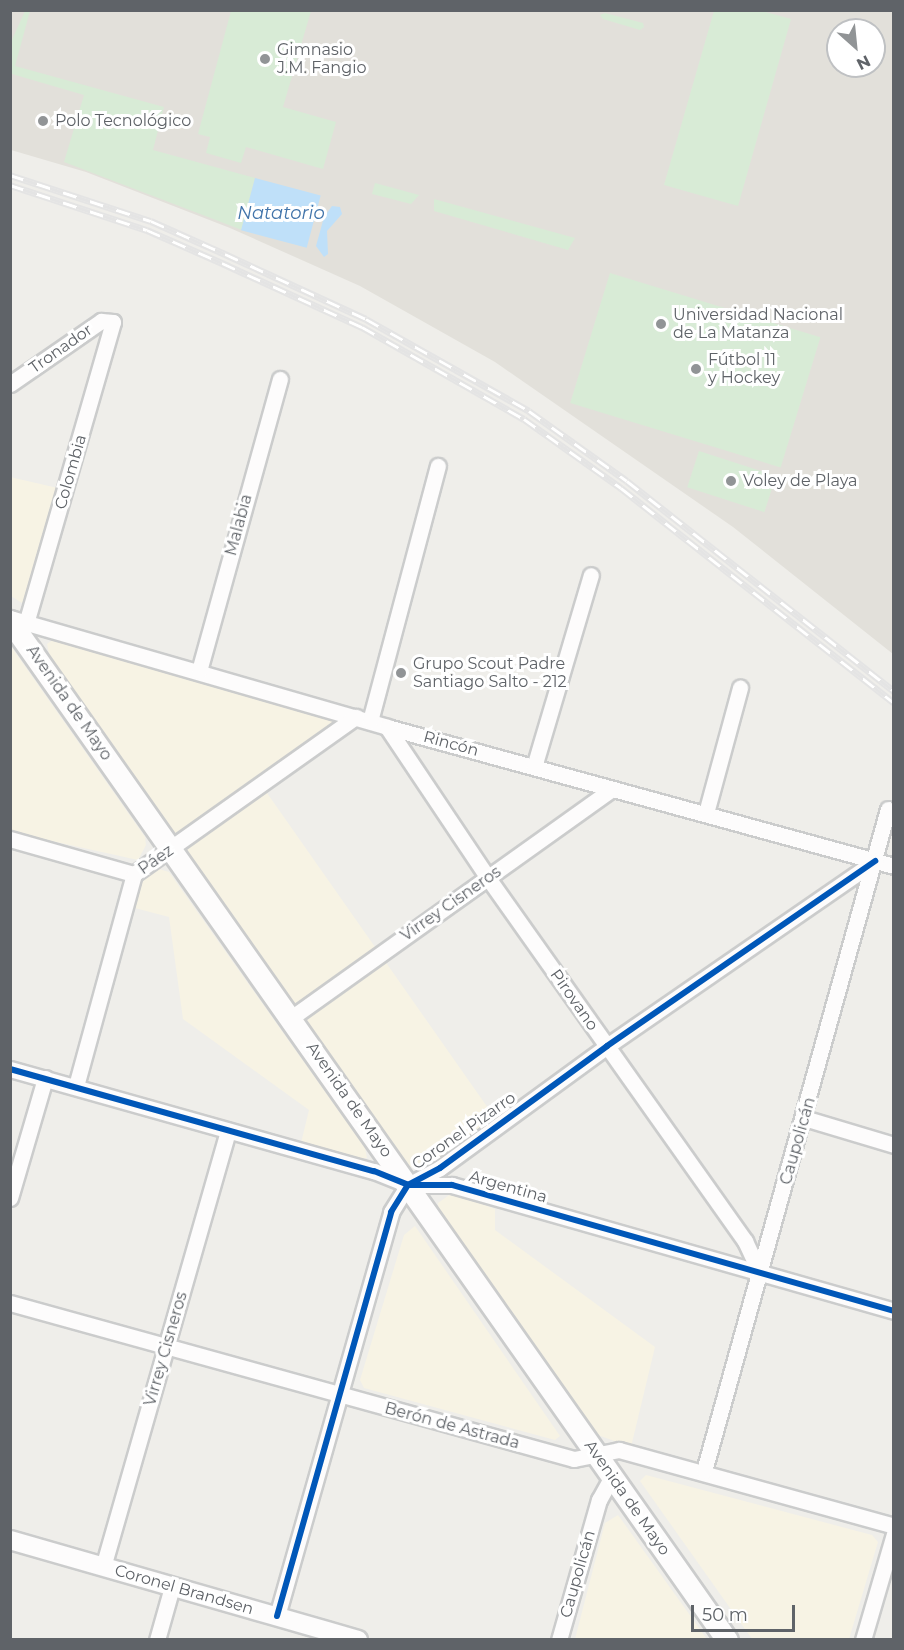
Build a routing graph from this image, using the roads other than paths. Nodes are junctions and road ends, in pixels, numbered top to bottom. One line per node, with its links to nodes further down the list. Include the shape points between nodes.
1 (113, 322): 3 (street, Tronador, via 101,321); 6 (street, Colombia)
2 (280, 379): 7 (street, Malabia)
3 (10, 384)
4 (438, 466): 9 (street)
5 (591, 575): 11 (street)
6 (16, 620): 7 (street, Rincón); 16 (main road, Avenida de Mayo)
7 (199, 671): 9 (street, Rincón)
8 (740, 688): 14 (street)
9 (363, 719): 10 (street, Rincón); 16 (street, Páez)
10 (387, 727): 11 (street, Rincón); 20 (street, Pirovano)
11 (534, 767): 12 (street, Rincón)
12 (611, 789): 14 (street, Rincón); 20 (street, Virrey Cisneros)
13 (888, 809): 17 (street, Caupolicán)
14 (706, 813): 17 (street, Rincón)
15 (10, 839): 19 (street)
16 (171, 849): 19 (street, Páez); 21 (main road, Avenida de Mayo)
17 (875, 861): 18 (street, Rincón); 22 (street, Coronel Pizarro); 26 (street, Caupolicán)
18 (894, 866)
19 (134, 874): 25 (street, Páez)
20 (488, 878): 21 (street, Virrey Cisneros); 22 (street, Pirovano)
21 (291, 1018): 29 (main road, Avenida de Mayo)
22 (607, 1046): 29 (street, Coronel Pizarro, via 440,1168); 31 (street, Pirovano, via 744,1241)
23 (10, 1069): 24 (street, Argentina)
24 (45, 1078): 25 (street, Argentina); 30 (street)
25 (76, 1086): 27 (street, Argentina)
26 (804, 1118): 28 (street); 31 (street, Caupolicán)
27 (228, 1131): 29 (street, Argentina, via 374,1171); 34 (street, Virrey Cisneros)
28 (894, 1144)
29 (408, 1185): 31 (street, Argentina, via 452,1185); 35 (street, Coronel Pizarro, via 391,1212); 36 (main road, Avenida de Mayo)
30 (10, 1198)
31 (760, 1273): 33 (street, Argentina); 37 (street, Caupolicán)
32 (10, 1303): 34 (street, Berón de Astrada)
33 (894, 1311)
34 (168, 1347): 35 (street, Berón de Astrada); 42 (street, Virrey Cisneros)
35 (338, 1395): 36 (street, Berón de Astrada, via 574,1459); 44 (street, Coronel Pizarro)
36 (597, 1454): 37 (street, Berón de Astrada, via 619,1450); 38 (main road, Avenida de Mayo)
37 (704, 1471): 39 (street, Berón de Astrada)
38 (612, 1477): 47 (street, Caupolicán, via 599,1500); 48 (main road, Avenida de Mayo)
39 (894, 1526)
40 (894, 1534): 49 (street)
41 (10, 1540): 42 (street, Coronel Brandsen)
42 (103, 1567): 43 (street, Coronel Brandsen)
43 (172, 1587): 44 (street, Coronel Brandsen); 45 (street)
44 (277, 1616): 46 (street, Coronel Brandsen)
45 (157, 1640)
46 (358, 1640)
47 (559, 1640)
48 (727, 1640)
49 (864, 1640)

